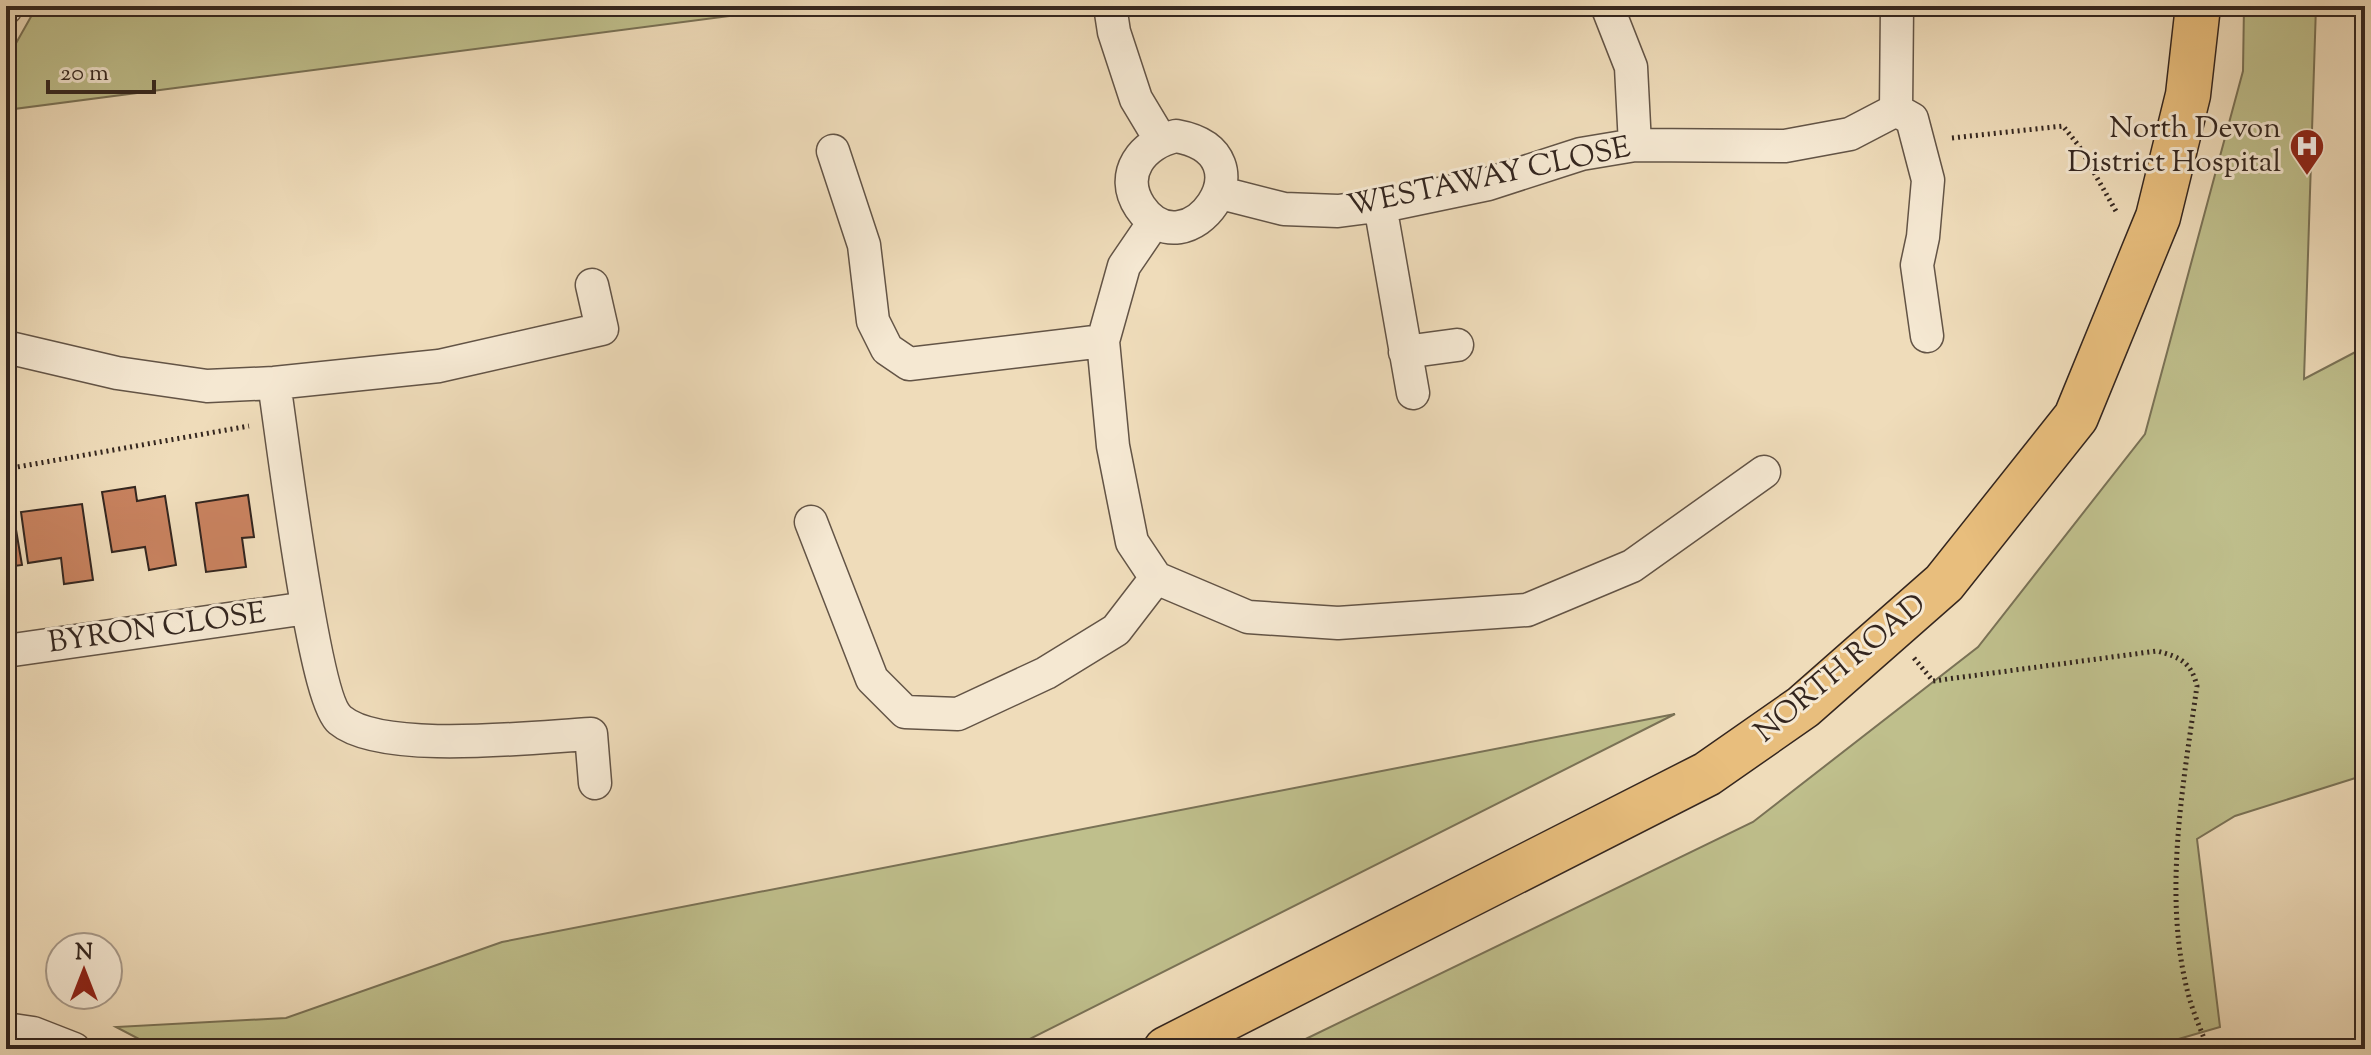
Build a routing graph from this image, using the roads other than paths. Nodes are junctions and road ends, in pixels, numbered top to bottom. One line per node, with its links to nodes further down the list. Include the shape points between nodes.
1 (1110, 6): 6 (street, via 1136,99)
2 (1607, 6): 7 (street, via 1631,67)
3 (1897, 6): 5 (street)
4 (2198, 6): 28 (main road, NORTH ROAD, via 2188,95 2158,217 2076,417 1944,583 1803,707 1707,774)
5 (1896, 110): 7 (street, WESTAWAY CLOSE, via 1850,134 1785,146); 13 (street, via 1912,119 1928,180 1917,265)
6 (1160, 139): 9 (street, via 1192,139 1207,148 1221,173); 11 (street, via 1141,153 1132,178 1133,195)
7 (1635, 145): 10 (street, WESTAWAY CLOSE, via 1581,154 1488,184)
8 (833, 151): 14 (street, via 864,245 873,321 887,349 909,364)
9 (1221, 193): 10 (street, WESTAWAY CLOSE, via 1284,209 1338,211); 11 (street, via 1207,214 1188,224)
10 (1380, 205): 17 (street)
11 (1154, 222): 14 (street, via 1124,266)
12 (592, 285): 18 (street, via 602,329 439,366)
13 (1927, 336)
14 (1103, 341): 22 (street, via 1113,446 1132,542)
15 (1457, 345): 17 (street)
16 (6, 347): 18 (street, via 192,384)
17 (1405, 352): 19 (street)
18 (274, 383): 23 (street)
19 (1413, 393)
20 (1764, 472): 22 (street, via 1632,566 1527,610 1338,623 1248,617)
21 (811, 522): 22 (street, via 872,679 905,712 958,714 1046,673 1116,630)
22 (1156, 578)
23 (307, 608): 24 (street, BYRON CLOSE); 25 (street, via 329,701 337,719 348,726 375,736 426,742 591,734)
24 (6, 651)
25 (595, 783)
26 (6, 1029): 27 (street)
27 (74, 1049)
28 (1166, 1049)

